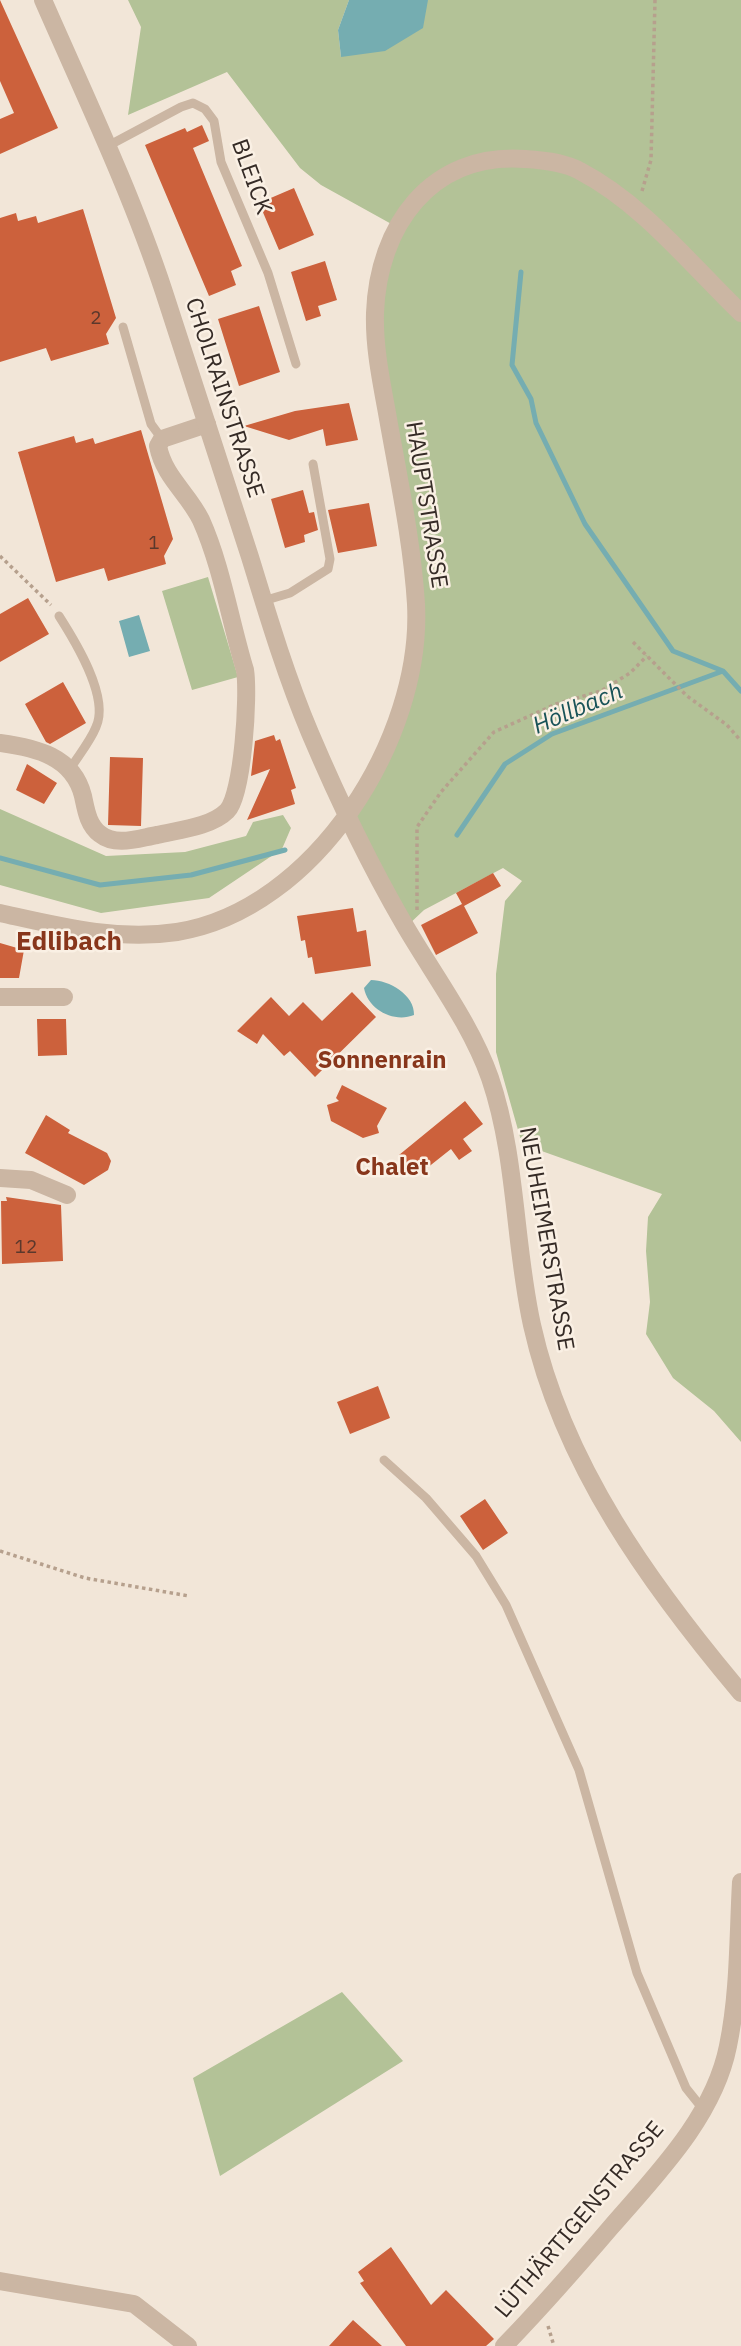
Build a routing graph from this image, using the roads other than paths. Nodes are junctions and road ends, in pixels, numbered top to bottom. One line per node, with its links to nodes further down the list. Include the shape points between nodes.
1 (43, 0): 2 (street, CHOLRAINSTRASSE)
2 (106, 147): 5 (lane, BLEICK, via 181,107 193,103 205,109 214,121 221,162 268,273); 6 (street, CHOLRAINSTRASSE, via 162,286)
3 (741, 313): 13 (street, HAUPTSTRASSE, via 637,210 576,168 504,158 466,167 424,192 395,226 378,275 377,359 408,533 416,633 404,697 391,732 366,785)
4 (123, 327): 7 (lane, via 151,424)
5 (296, 364)
6 (207, 424): 7 (street); 9 (street, CHOLRAINSTRASSE)
7 (162, 439): 12 (street, via 158,446 167,474 190,502 206,534 245,670 247,692 236,792 227,811 216,818 114,841 91,824 78,782)
8 (313, 464): 9 (lane, via 328,569 290,593)
9 (264, 601): 13 (street, CHOLRAINSTRASSE, via 308,728)
10 (59, 616): 12 (lane, via 73,637 99,703 98,725)
11 (0, 743): 12 (street, via 42,750)
12 (69, 769)
13 (345, 815): 14 (street, HAUPTSTRASSE, via 292,877 241,911 206,925 151,934 100,934); 20 (street, NEUHEIMERSTRASSE, via 471,1035 489,1076 500,1114 531,1323 565,1430 619,1528 664,1595)
14 (0, 913)
15 (0, 997): 16 (street)
16 (64, 997)
17 (0, 1178): 18 (street, via 31,1180)
18 (67, 1195)
19 (384, 1460): 23 (lane, via 426,1498 476,1556 512,1616 579,1770 637,1973 686,2088)
20 (741, 1693)
21 (741, 1882): 22 (street, LÜTHÄRTIGENSTRASSE)
22 (738, 1999): 23 (street, LÜTHÄRTIGENSTRASSE, via 728,2048)
23 (702, 2108): 26 (street, LÜTHÄRTIGENSTRASSE, via 672,2156)
24 (0, 2281): 25 (street, via 134,2304)
25 (188, 2346)
26 (504, 2346)

